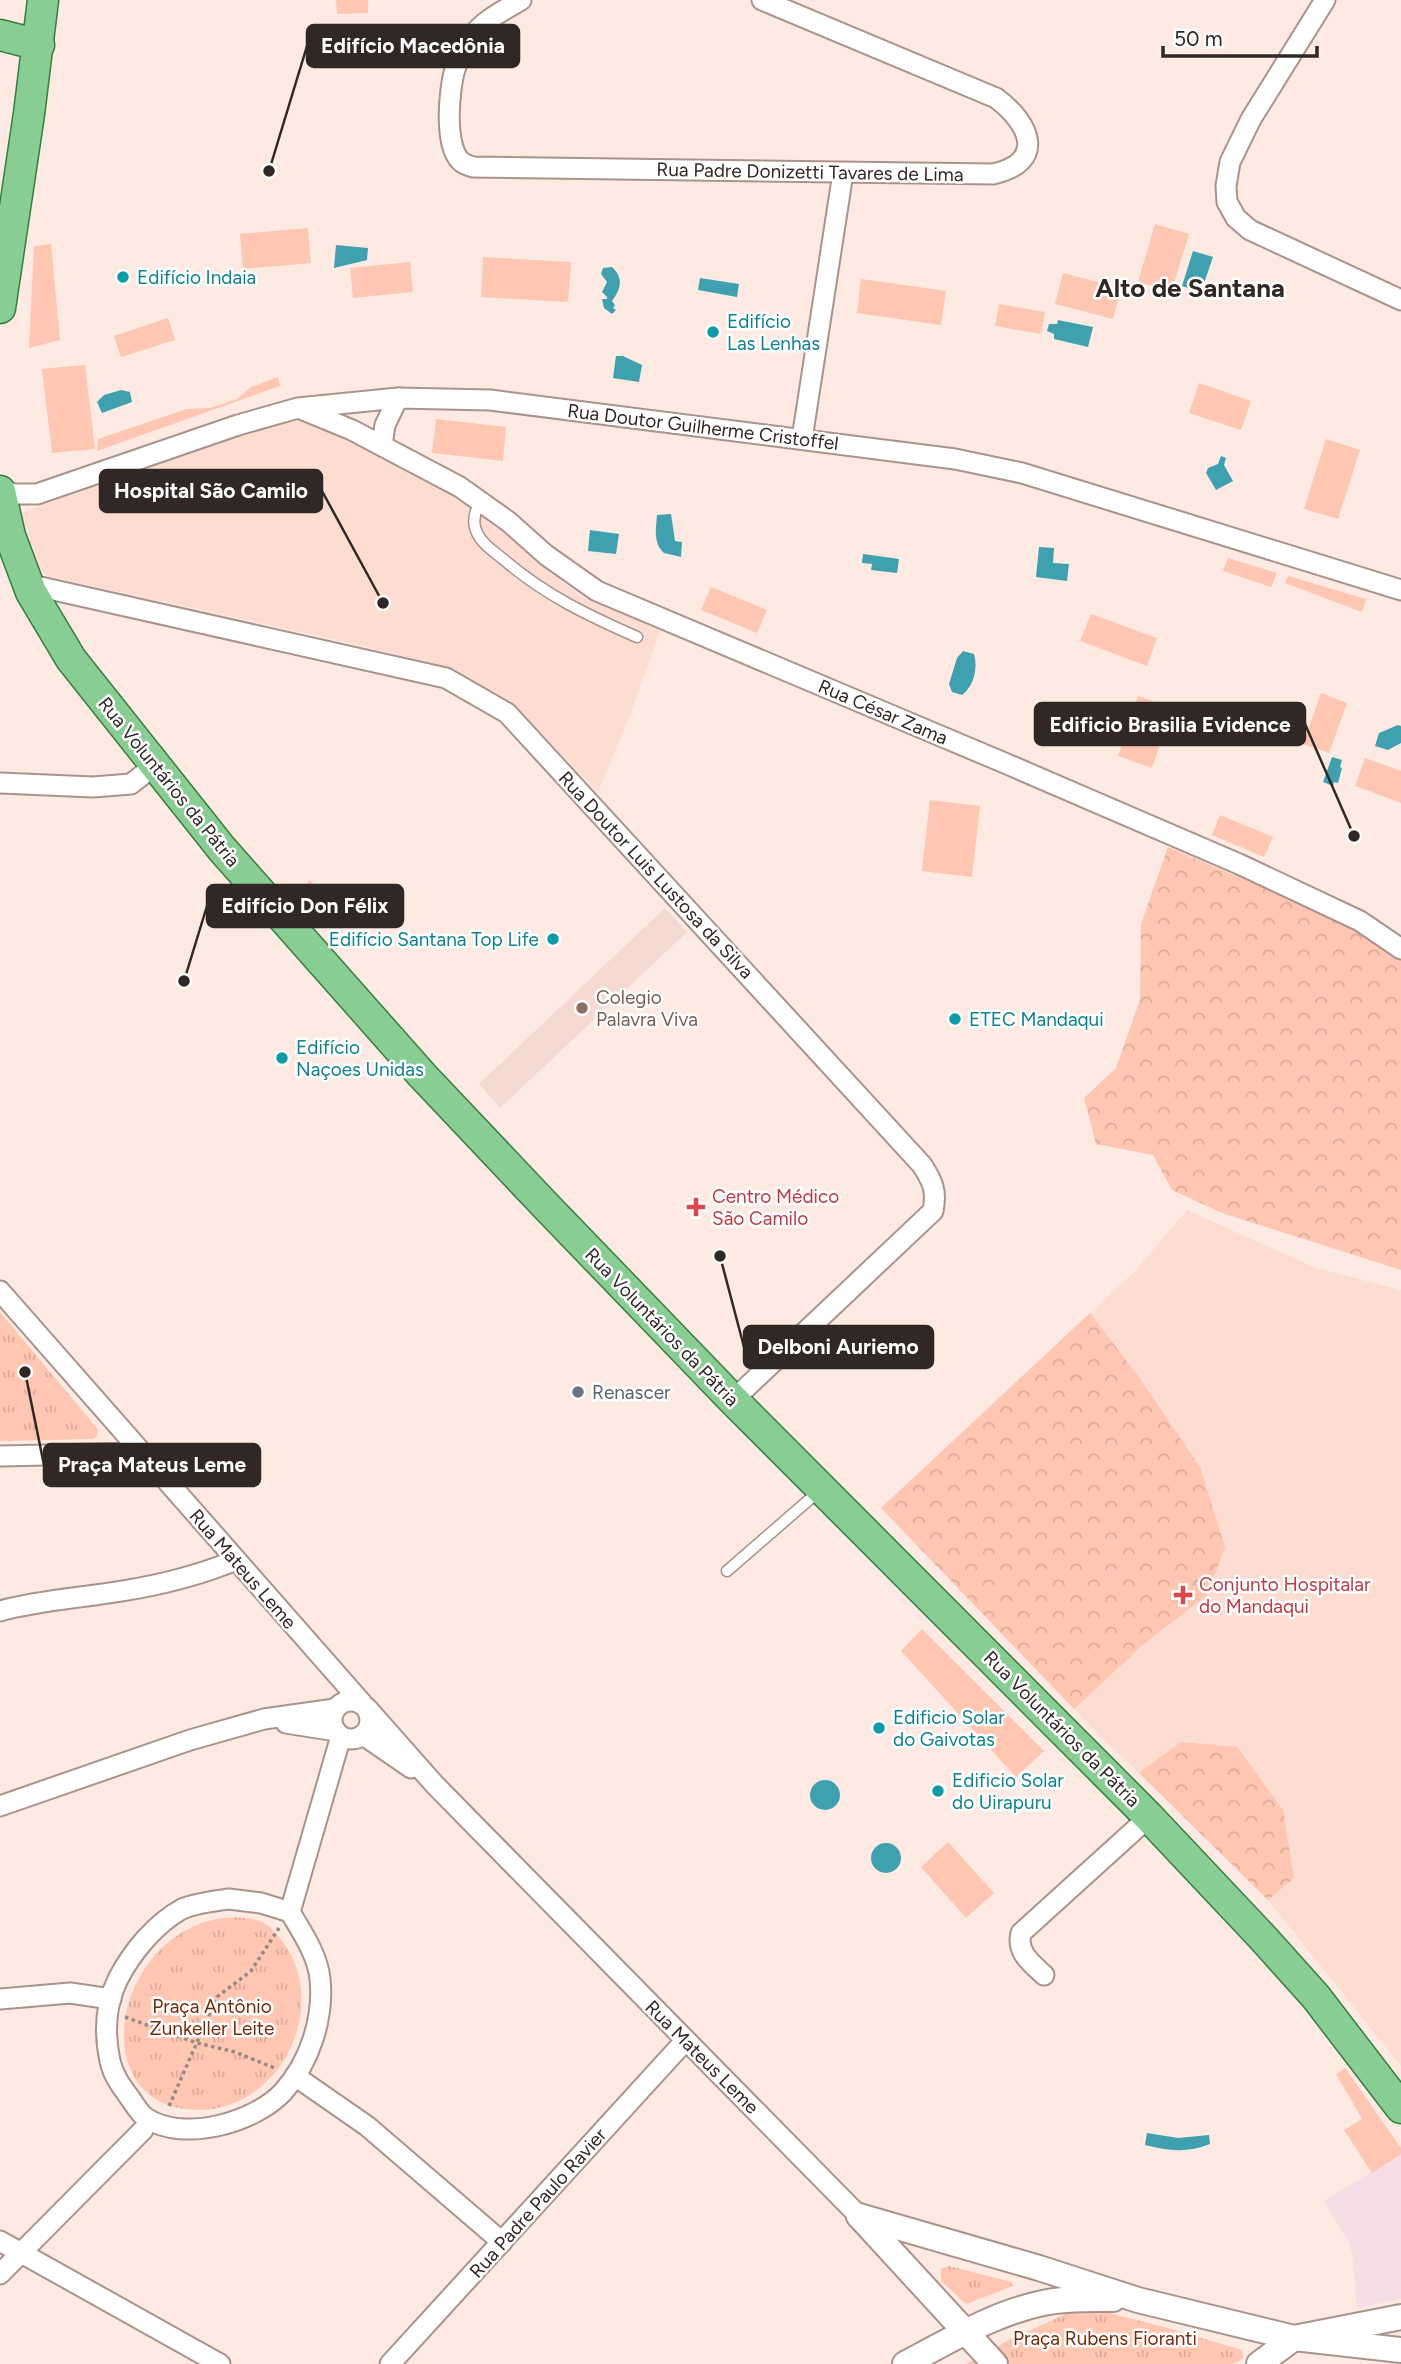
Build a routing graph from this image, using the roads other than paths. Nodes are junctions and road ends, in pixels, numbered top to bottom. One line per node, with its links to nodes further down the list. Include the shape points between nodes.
1 (43, 0): 6 (main road)
2 (522, 0): 7 (street, Rua Padre Donizetti Tavares de Lima, via 476,32 455,69 451,140 463,163)
3 (762, 0): 7 (street, Rua Padre Donizetti Tavares de Lima, via 996,98 1015,113 1026,131 1028,142 1016,165 993,174)
4 (1325, 0): 8 (street, via 1251,119 1230,162 1227,202 1250,230)
5 (0, 35): 6 (main road)
6 (38, 45): 9 (main road)
7 (843, 173): 12 (street)
8 (1401, 300)
9 (0, 309)
10 (398, 398): 11 (street, Rua Doutor Guilherme Cristoffel); 12 (street, Rua Doutor Guilherme Cristoffel, via 490,400); 13 (street, via 385,425)
11 (298, 408): 13 (street, Rua César Zama); 14 (street, Rua Doutor Guilherme Cristoffel, via 37,494)
12 (802, 439): 17 (street, Rua Doutor Guilherme Cristoffel, via 955,459 1021,473)
13 (382, 445): 15 (street, Rua César Zama)
14 (0, 491): 16 (main road, Rua Voluntários da Pátria)
15 (480, 502): 18 (lane, via 474,517 483,543 547,593); 21 (street, Rua César Zama, via 597,591 1239,864 1360,921)
16 (27, 584): 19 (main road, Rua Voluntários da Pátria, via 71,659); 23 (street, Rua Doutor Luis Lustosa da Silva, via 446,678 507,713 922,1165 933,1182 933,1211)
17 (1401, 590)
18 (637, 637)
19 (155, 765): 20 (street, via 131,784); 23 (main road, Rua Voluntários da Pátria, via 222,849 422,1075)
20 (0, 783)
21 (1401, 949)
22 (0, 1291): 24 (street, Rua Mateus Leme)
23 (733, 1400): 26 (main road, Rua Voluntários da Pátria)
24 (142, 1453): 25 (street); 27 (street, Rua Mateus Leme)
25 (0, 1456)
26 (821, 1490): 28 (lane); 38 (main road, Rua Voluntários da Pátria)
27 (236, 1560): 29 (street, via 209,1572 122,1591); 30 (street, Rua Mateus Leme)
28 (727, 1571)
29 (0, 1611)
30 (321, 1658): 31 (street, Rua Mateus Leme); 32 (street, Rua Mateus Leme)
31 (364, 1706): 32 (street, via 355,1700); 35 (street, via 371,1723); 36 (street, Rua Mateus Leme)
32 (338, 1707): 33 (street); 34 (street, via 332,1724)
33 (264, 1719): 34 (street); 37 (street)
34 (338, 1733): 35 (street, via 348,1739); 39 (street)
35 (363, 1735): 36 (street, Rua Mateus Leme)
36 (435, 1785): 43 (street, Rua Mateus Leme)
37 (0, 1805)
38 (1149, 1816): 40 (street, via 1021,1933 1021,1951); 45 (main road, Rua Voluntários da Pátria, via 1316,1997)
39 (290, 1912): 42 (street, via 229,1899 183,1909 152,1932 132,1956); 44 (street, via 320,1977 321,2013 313,2042)
40 (1044, 1975)
41 (0, 1999): 42 (street, via 70,1993)
42 (109, 2004): 46 (street, via 107,2044 113,2073)
43 (685, 2040): 47 (street, Rua Mateus Leme); 49 (street, Rua Padre Paulo Ravier)
44 (295, 2076): 46 (street, via 273,2101 243,2119 183,2129); 49 (street, via 367,2126)
45 (1401, 2108)
46 (150, 2126): 50 (street)
47 (859, 2216): 52 (street); 54 (street, Rua Mateus Leme)
48 (0, 2241): 50 (street)
49 (502, 2242): 59 (street, Rua Padre Paulo Ravier)
50 (20, 2252): 51 (street); 58 (street)
51 (0, 2274)
52 (1138, 2300): 54 (street, via 1044,2302); 55 (street)
53 (1401, 2317): 55 (street)
54 (965, 2333): 60 (street); 61 (street)
55 (1294, 2338): 56 (street); 62 (street)
56 (1401, 2350)
57 (1401, 2358): 63 (street)
58 (220, 2364)
59 (390, 2364)
60 (905, 2364)
61 (995, 2364)
62 (1259, 2364)
63 (1372, 2364)

